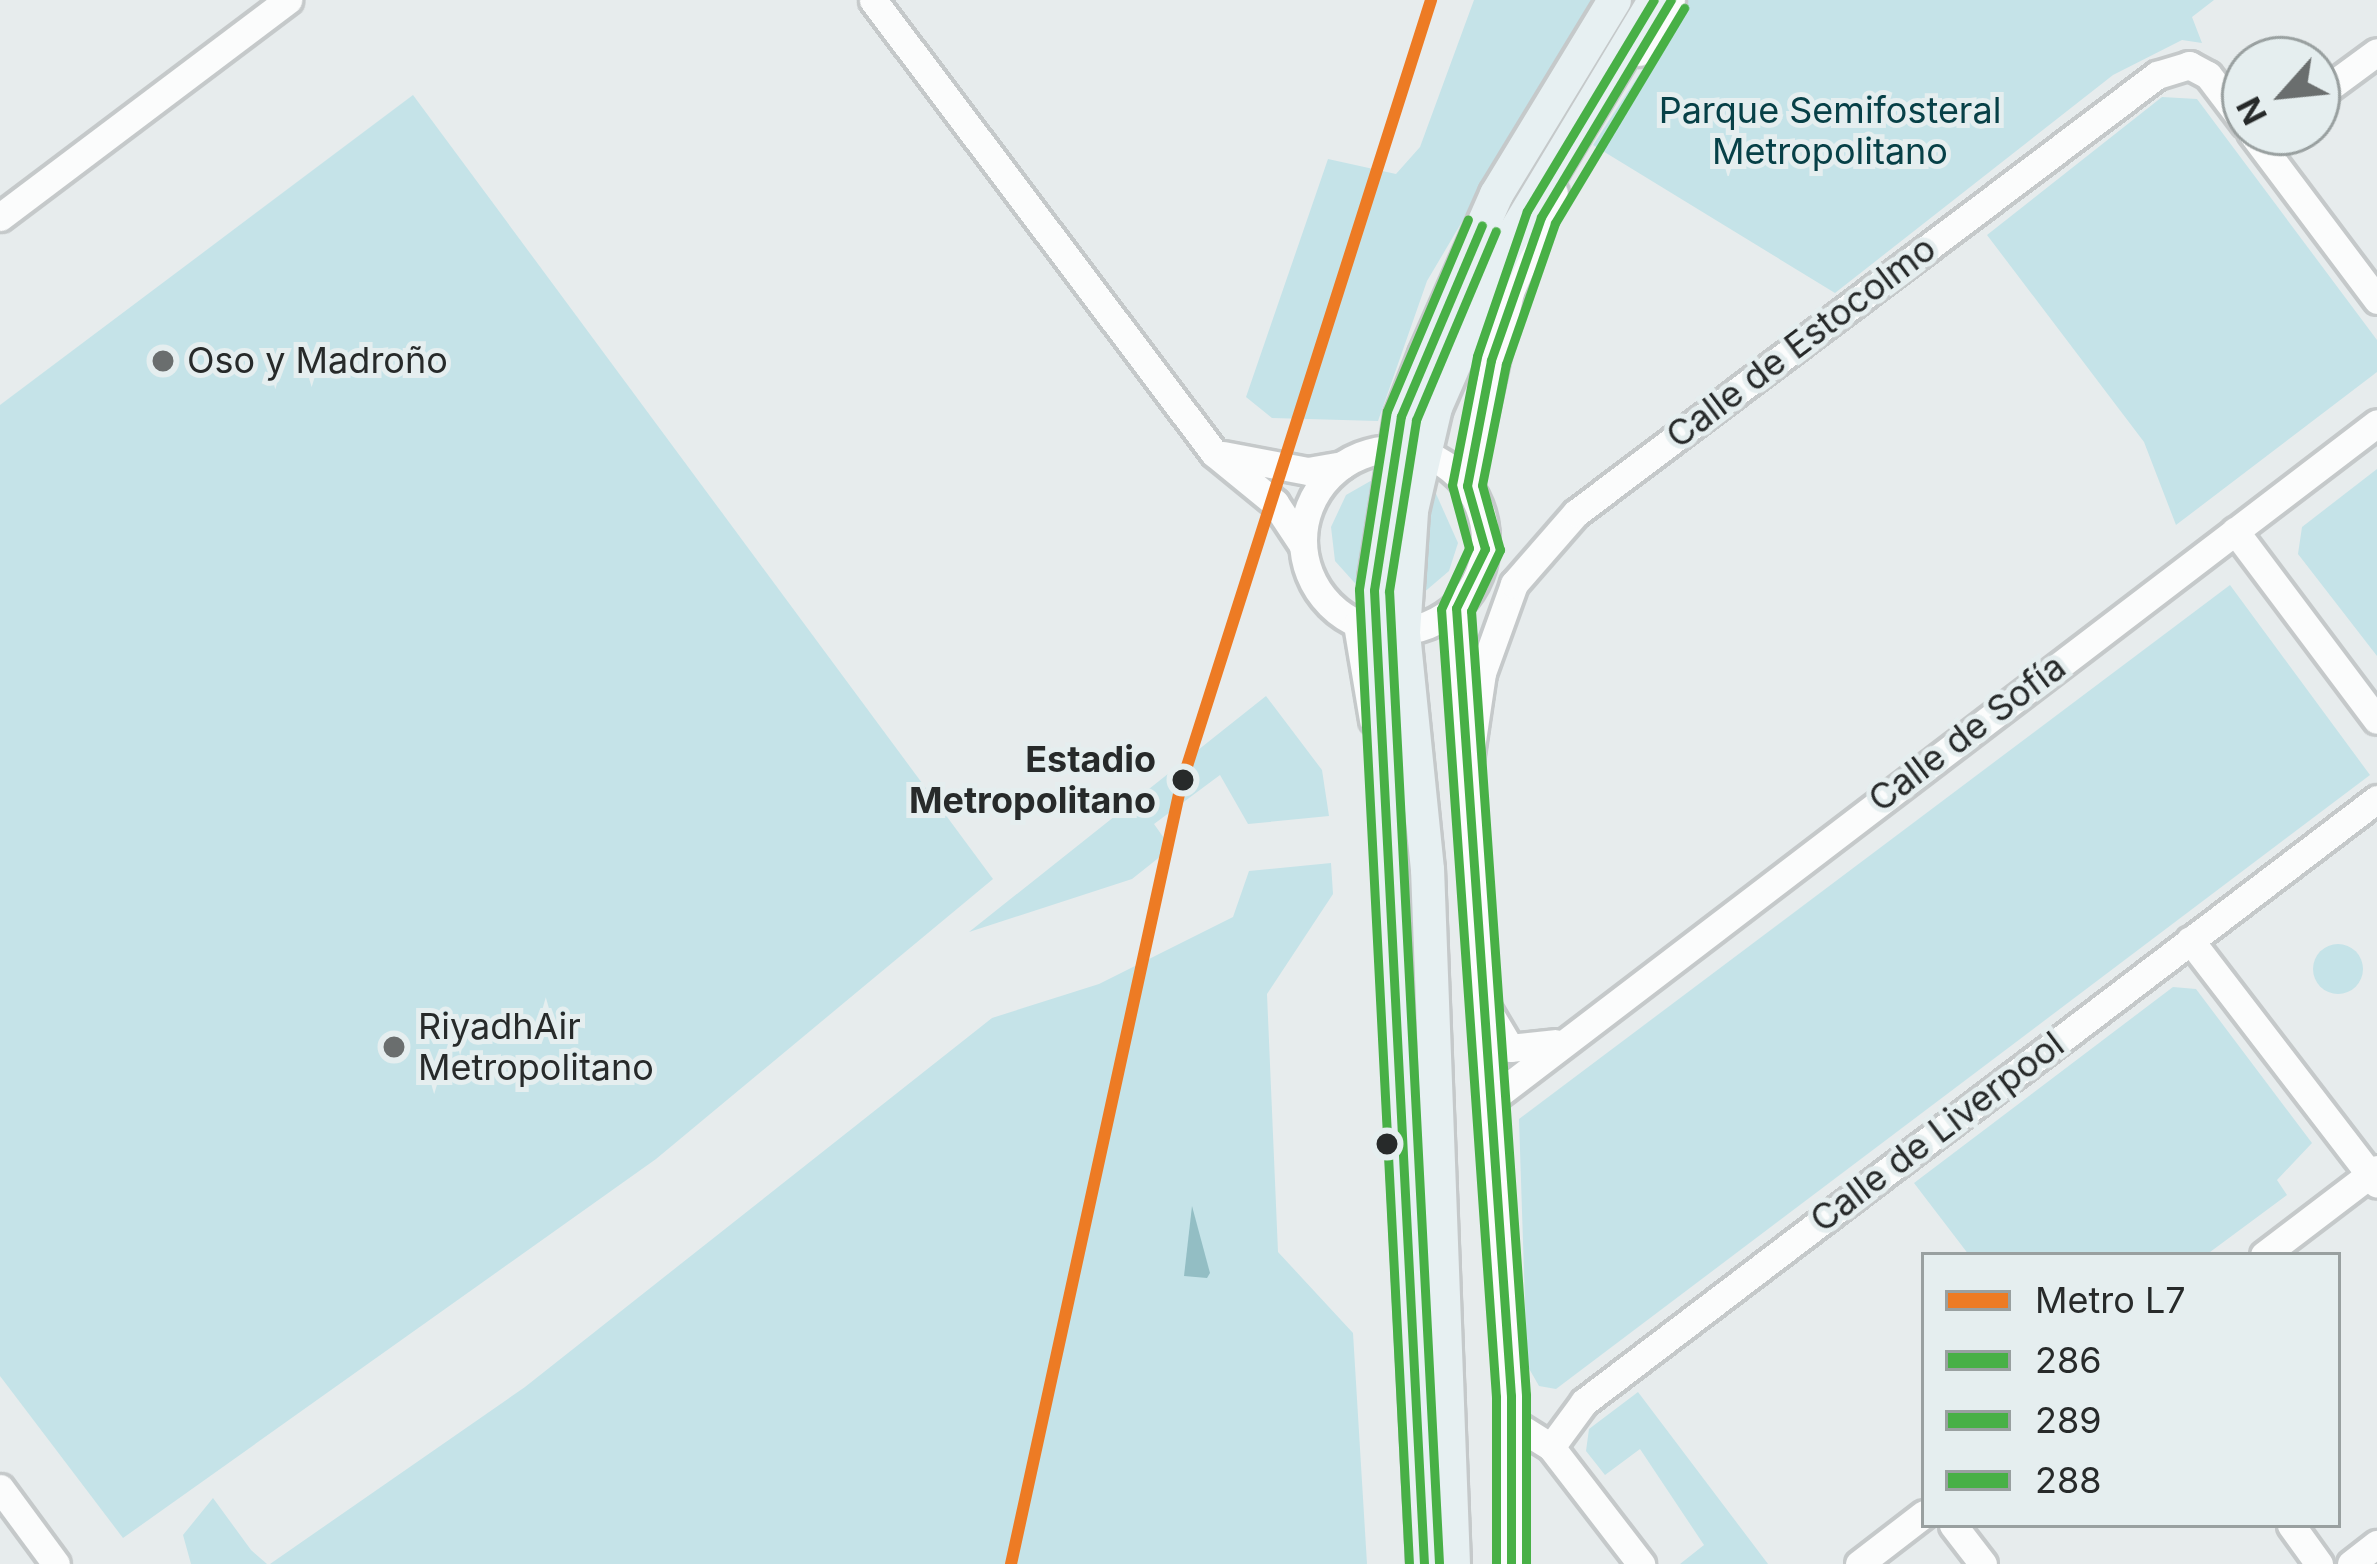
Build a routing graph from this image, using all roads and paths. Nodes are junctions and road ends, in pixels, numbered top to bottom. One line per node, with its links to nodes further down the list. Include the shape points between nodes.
1 (289, 0): 10 (street)
2 (873, 0): 14 (street)
3 (1614, 0): 13 (main road, via 1496,194)
4 (1654, 0): 13 (main road, via 1545,167)
5 (1672, 0): 16 (street, via 1541,217 1490,360)
6 (2377, 52): 7 (street)
7 (2341, 78)
8 (2221, 91): 22 (street, Calle de Estocolmo, via 2188,65 2157,75 1576,513 1514,584 1482,673)
9 (2272, 156): 11 (street, Calle de Estocolmo)
10 (0, 217)
11 (2377, 300)
12 (2377, 423): 17 (street, Calle de Sofía)
13 (1410, 451): 15 (street); 16 (street); 20 (main road)
14 (1214, 453): 15 (street, via 1308,471); 18 (street, via 1275,503)
15 (1342, 465): 18 (street, via 1312,499)
16 (1467, 486): 19 (street, via 1485,549)
17 (2235, 531): 21 (street); 26 (street, Calle de Sofía)
18 (1302, 544): 20 (street, via 1321,595)
19 (1456, 608): 20 (street); 22 (street, Calle de Estocolmo)
20 (1379, 629): 39 (main road); 40 (main road, via 1426,869)
21 (2377, 720)
22 (1468, 760): 25 (street, Calle de Estocolmo)
23 (2377, 800): 24 (street, Calle de Liverpool)
24 (2190, 940): 28 (street); 31 (street, Calle de Liverpool, via 1584,1402)
25 (1482, 990): 26 (street, via 1510,1048); 27 (street, Calle de Estocolmo)
26 (1556, 1042): 27 (street, Calle de Sofía)
27 (1489, 1101): 30 (street, Calle de Estocolmo)
28 (2374, 1176): 29 (street)
29 (2268, 1252)
30 (1511, 1421): 31 (street); 32 (street, Calle de Estocolmo)
31 (1551, 1447): 32 (street, Calle de Liverpool); 42 (street)
32 (1506, 1466): 41 (street, Calle de Estocolmo)
33 (0, 1488): 38 (street)
34 (1921, 1516): 43 (street)
35 (1956, 1528): 44 (street)
36 (2292, 1528): 45 (street)
37 (2377, 1544): 46 (street)
38 (56, 1564)
39 (1424, 1564)
40 (1454, 1564)
41 (1510, 1564)
42 (1641, 1564)
43 (1858, 1564)
44 (1983, 1564)
45 (2319, 1564)
46 (2351, 1564)

